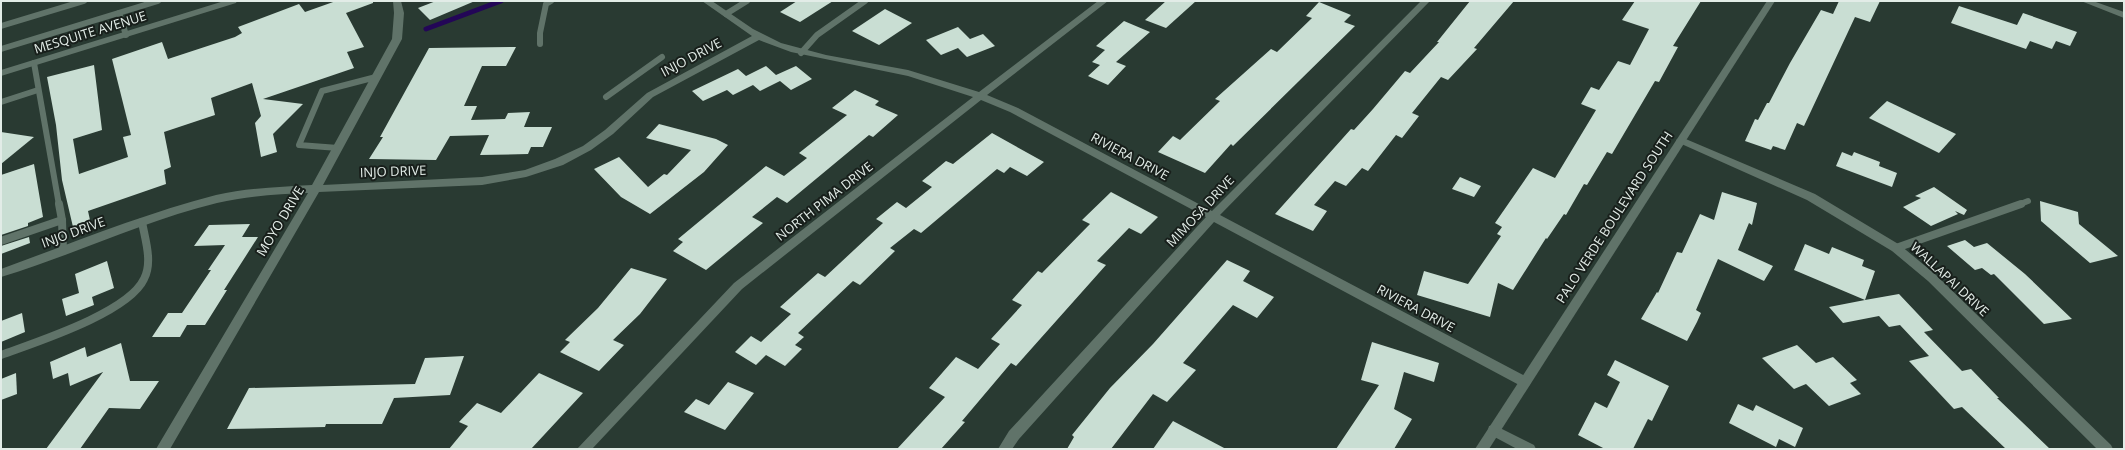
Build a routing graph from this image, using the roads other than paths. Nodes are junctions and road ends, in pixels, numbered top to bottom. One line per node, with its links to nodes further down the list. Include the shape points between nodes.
1 (84, 1): 16 (lane)
2 (158, 1): 13 (lane)
3 (232, 1): 17 (street, MESQUITE AVENUE)
4 (397, 1): 25 (street, MOYO DRIVE, via 398,39)
5 (551, 1): 19 (lane, via 546,4)
6 (706, 1): 14 (street, RIVIERA DRIVE)
7 (747, 1): 14 (lane)
8 (865, 1): 21 (lane, via 817,35)
9 (1104, 1): 27 (street, NORTH PIMA DRIVE)
10 (1426, 1): 34 (street, MIMOSA DRIVE)
11 (1771, 1): 30 (street, PALO VERDE BOULEVARD SOUTH)
12 (2085, 1): 15 (street)
13 (119, 13): 17 (lane); 20 (lane)
14 (726, 14): 18 (street, RIVIERA DRIVE)
15 (2124, 15)
16 (1, 26)
17 (126, 35): 23 (street, MESQUITE AVENUE)
18 (759, 36): 21 (street, RIVIERA DRIVE); 32 (street, INJO DRIVE, via 650,95 609,132 587,148 559,162 526,173 482,181)
19 (540, 44)
20 (1, 49)
21 (802, 53): 27 (street, RIVIERA DRIVE, via 908,73)
22 (662, 57): 28 (lane)
23 (34, 63): 24 (street, MESQUITE AVENUE); 26 (lane)
24 (1, 73)
25 (376, 77): 31 (street, MOYO DRIVE); 31 (lane, via 322,91 299,145)
26 (38, 90): 29 (lane); 35 (lane)
27 (981, 95): 34 (street, RIVIERA DRIVE); 45 (street, NORTH PIMA DRIVE, via 738,286)
28 (606, 97)
29 (1, 102)
30 (1681, 140): 38 (street, WALLAPAI DRIVE, via 1811,197); 42 (street, PALO VERDE BOULEVARD SOUTH)
31 (338, 148): 32 (street, MOYO DRIVE)
32 (316, 188): 36 (street, INJO DRIVE, via 266,190 217,199); 44 (street, MOYO DRIVE)
33 (2028, 201): 38 (lane)
34 (1213, 216): 42 (street, RIVIERA DRIVE); 46 (street, MIMOSA DRIVE, via 1014,435)
35 (62, 220): 37 (lane); 39 (lane)
36 (142, 222): 39 (street, INJO DRIVE); 41 (lane, via 148,260 144,280 129,296 88,321)
37 (1, 241)
38 (1896, 248): 49 (street, WALLAPAI DRIVE, via 1932,278)
39 (63, 251): 40 (street, INJO DRIVE)
40 (1, 273)
41 (1, 355)
42 (1525, 382): 43 (street, PALO VERDE BOULEVARD SOUTH)
43 (1494, 430): 47 (street, PALO VERDE BOULEVARD SOUTH); 48 (street)
44 (163, 449)
45 (584, 449)
46 (1005, 449)
47 (1482, 449)
48 (1528, 449)
49 (2106, 449)

